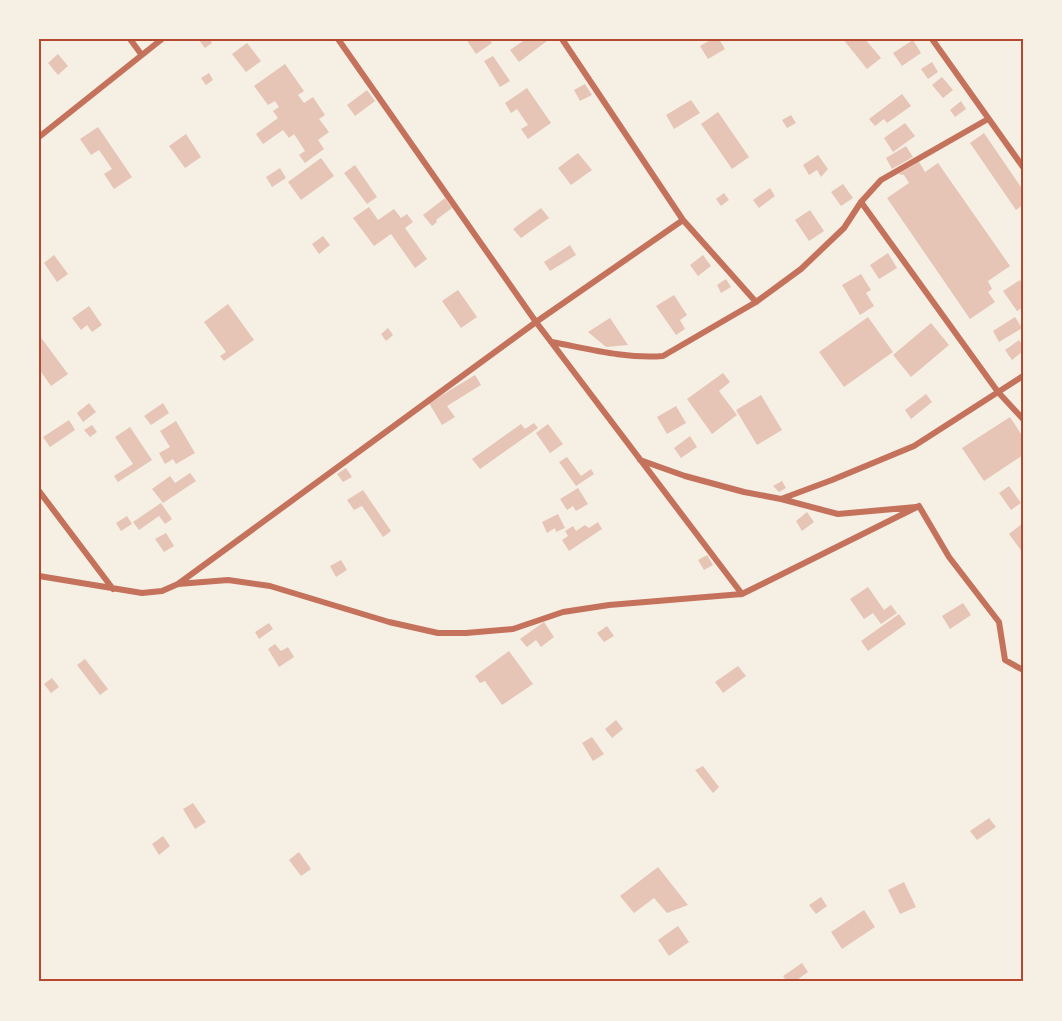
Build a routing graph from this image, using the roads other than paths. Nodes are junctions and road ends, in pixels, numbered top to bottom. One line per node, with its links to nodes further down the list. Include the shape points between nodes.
1 (130, 39): 6 (street)
2 (162, 39): 6 (street)
3 (338, 39): 13 (street)
4 (562, 39): 11 (street)
5 (932, 39): 7 (street)
6 (141, 54): 8 (street)
7 (988, 119): 9 (street); 10 (street, via 881,180)
8 (39, 137)
9 (1023, 168)
10 (861, 202): 12 (street, via 844,228 801,269); 16 (street)
11 (683, 220): 12 (street); 13 (street)
12 (756, 302): 14 (street, via 663,356 629,356)
13 (536, 322): 14 (street); 23 (street)
14 (552, 342): 18 (street)
15 (1023, 376): 16 (street)
16 (998, 392): 17 (street); 20 (street, via 914,446)
17 (1023, 419)
18 (639, 460): 20 (street, via 685,476); 25 (street)
19 (39, 491): 24 (street)
20 (780, 499): 21 (street, via 838,514)
21 (919, 506): 25 (street); 26 (street, via 949,557 999,622 1005,660)
22 (39, 576): 24 (street)
23 (178, 584): 24 (street, via 142,593); 25 (street, via 228,580 270,586 438,633 513,628 563,612 609,605)
24 (113, 589)
25 (742, 594)
26 (1023, 670)

